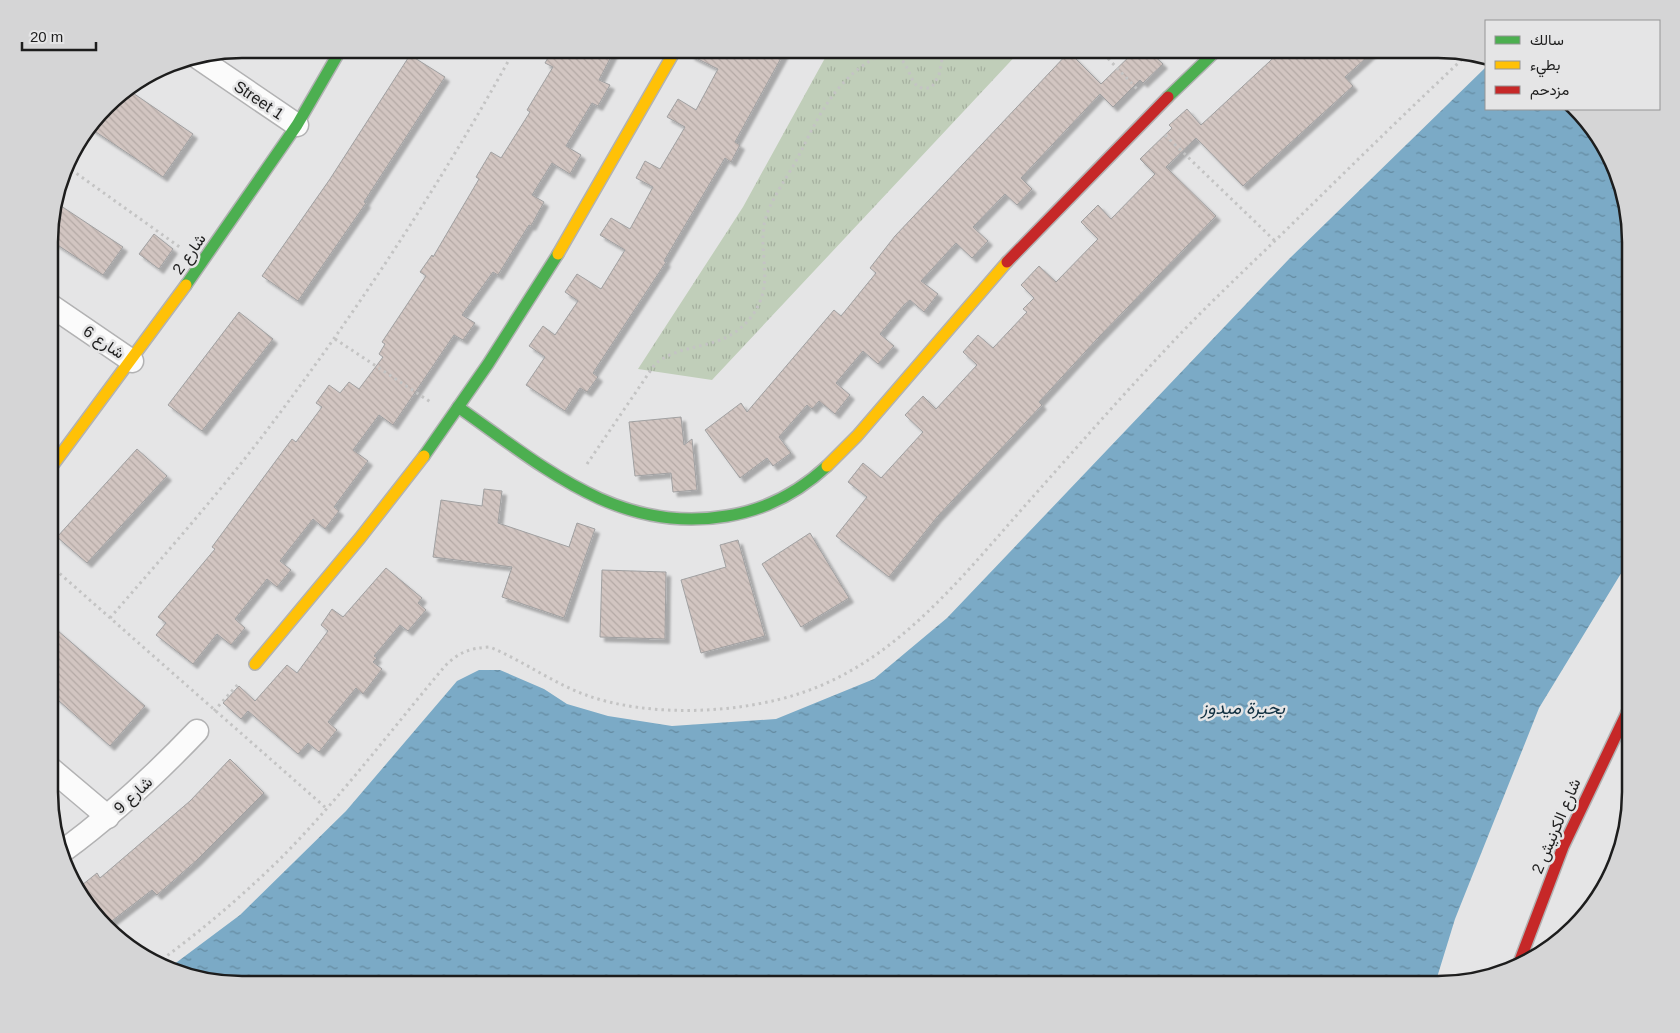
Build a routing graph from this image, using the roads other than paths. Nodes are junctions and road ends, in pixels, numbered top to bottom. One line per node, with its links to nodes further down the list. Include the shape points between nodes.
1 (336, 58): 5 (street, شارع 2)
2 (671, 58): 8 (street, via 593,196)
3 (1209, 58): 8 (street, via 1057,209 970,303 842,453 810,481 774,502 742,513 692,521 650,517 610,505 573,485)
4 (203, 61): 5 (street, Street 1)
5 (297, 125): 7 (street, شارع 2, via 203,264)
6 (58, 310): 7 (street, شارع 6)
7 (132, 361): 9 (street, شارع 2)
8 (458, 407): 10 (street, via 338,566)
9 (58, 458)
10 (255, 664)
11 (1622, 723): 16 (street, شارع الكرنيش 2, via 1563,848)
12 (197, 731): 14 (street, شارع 9)
13 (58, 775): 14 (street)
14 (108, 817): 15 (street, شارع 9)
15 (66, 848)
16 (1522, 956)

